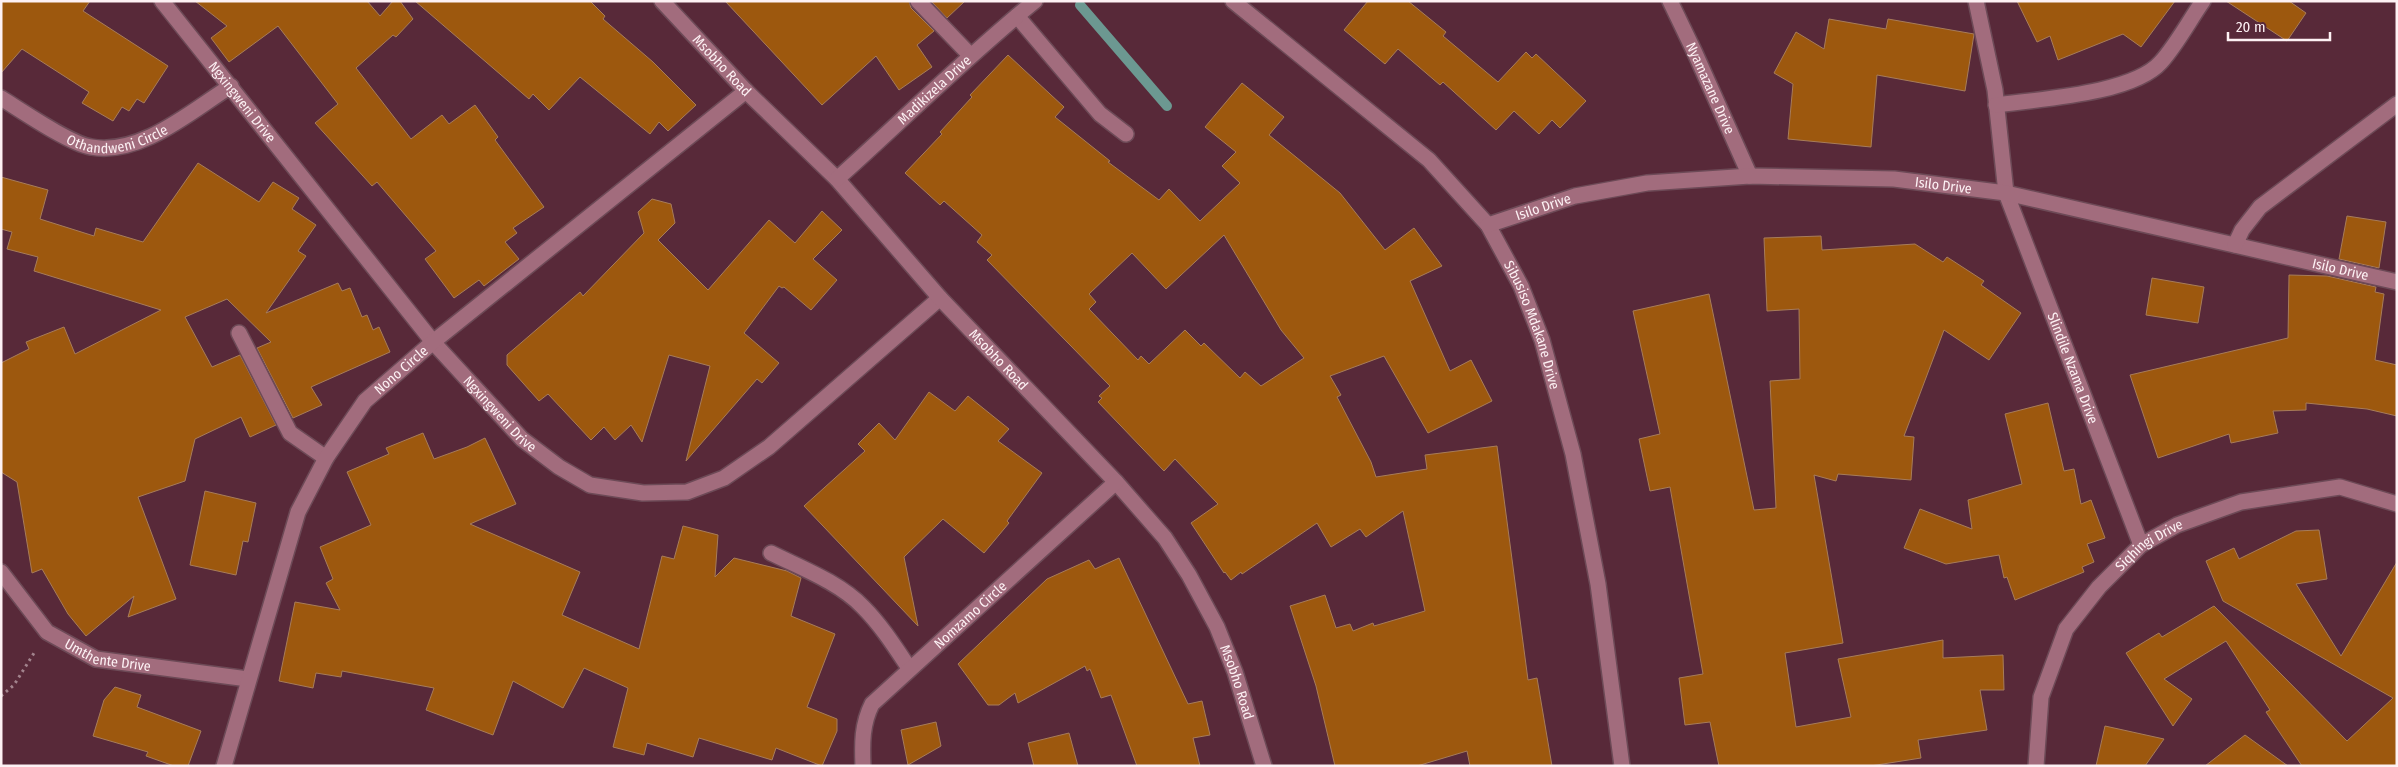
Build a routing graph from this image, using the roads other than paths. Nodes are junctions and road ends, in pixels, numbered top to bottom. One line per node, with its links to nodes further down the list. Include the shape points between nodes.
1 (162, 1): 11 (street, Ngxingweni Drive)
2 (662, 1): 12 (street, Msobho Road)
3 (918, 1): 10 (street)
4 (1035, 1): 9 (street, Madikizela Drive)
5 (1233, 1): 20 (street, Sibusiso Mdakane Drive, via 1429,160)
6 (1670, 1): 17 (street, Nyamazane Drive)
7 (1976, 1): 15 (street, Slindile Nzama Drive)
8 (2203, 1): 15 (street, via 2160,63 2136,80 2113,88)
9 (1017, 16): 10 (street, Madikizela Drive); 16 (street, via 1100,114)
10 (970, 55): 18 (street, Madikizela Drive)
11 (231, 86): 13 (street, Othandweni Circle, via 141,142 118,148 90,147 59,133); 25 (street, Ngxingweni Drive)
12 (746, 90): 18 (street, Msobho Road); 25 (street, Nono Circle)
13 (1, 98)
14 (2397, 104): 21 (street, via 2260,207)
15 (1996, 105): 19 (street, Slindile Nzama Drive)
16 (1126, 134)
17 (1750, 176): 19 (street, Isilo Drive, via 1894,180); 20 (street, Isilo Drive, via 1647,183 1575,196)
18 (837, 179): 23 (street, Msobho Road)
19 (2006, 193): 21 (street, Isilo Drive); 29 (street, Slindile Nzama Drive)
20 (1488, 225): 37 (street, Sibusiso Mdakane Drive, via 1522,286 1542,340 1573,454 1598,584)
21 (2235, 245): 22 (street, Isilo Drive)
22 (2397, 282)
23 (940, 298): 25 (street, Ngxingweni Drive, via 769,447 724,478 687,492 643,493 590,485 559,467 522,439); 27 (street, Msobho Road)
24 (239, 333): 26 (street, via 290,433)
25 (433, 342): 26 (street, Nono Circle, via 365,401)
26 (326, 458): 33 (street, Nono Circle, via 298,512)
27 (1116, 482): 32 (street, Nomzamo Circle); 36 (street, Msobho Road, via 1164,538 1189,574 1212,618 1235,672)
28 (2397, 504): 29 (street, Siqhingi Drive, via 2340,487 2241,502 2176,525)
29 (2141, 545): 38 (street, Siqhingi Drive, via 2099,587 2066,629 2041,697)
30 (771, 552): 32 (street, via 833,584 862,606 888,636)
31 (1, 572): 33 (street, Umthente Drive, via 48,632 96,659)
32 (909, 668): 35 (street, Nomzamo Circle, via 872,704 865,718)
33 (248, 679): 34 (street, Nono Circle)
34 (224, 766)
35 (863, 766)
36 (1264, 766)
37 (1622, 766)
38 (2036, 766)

